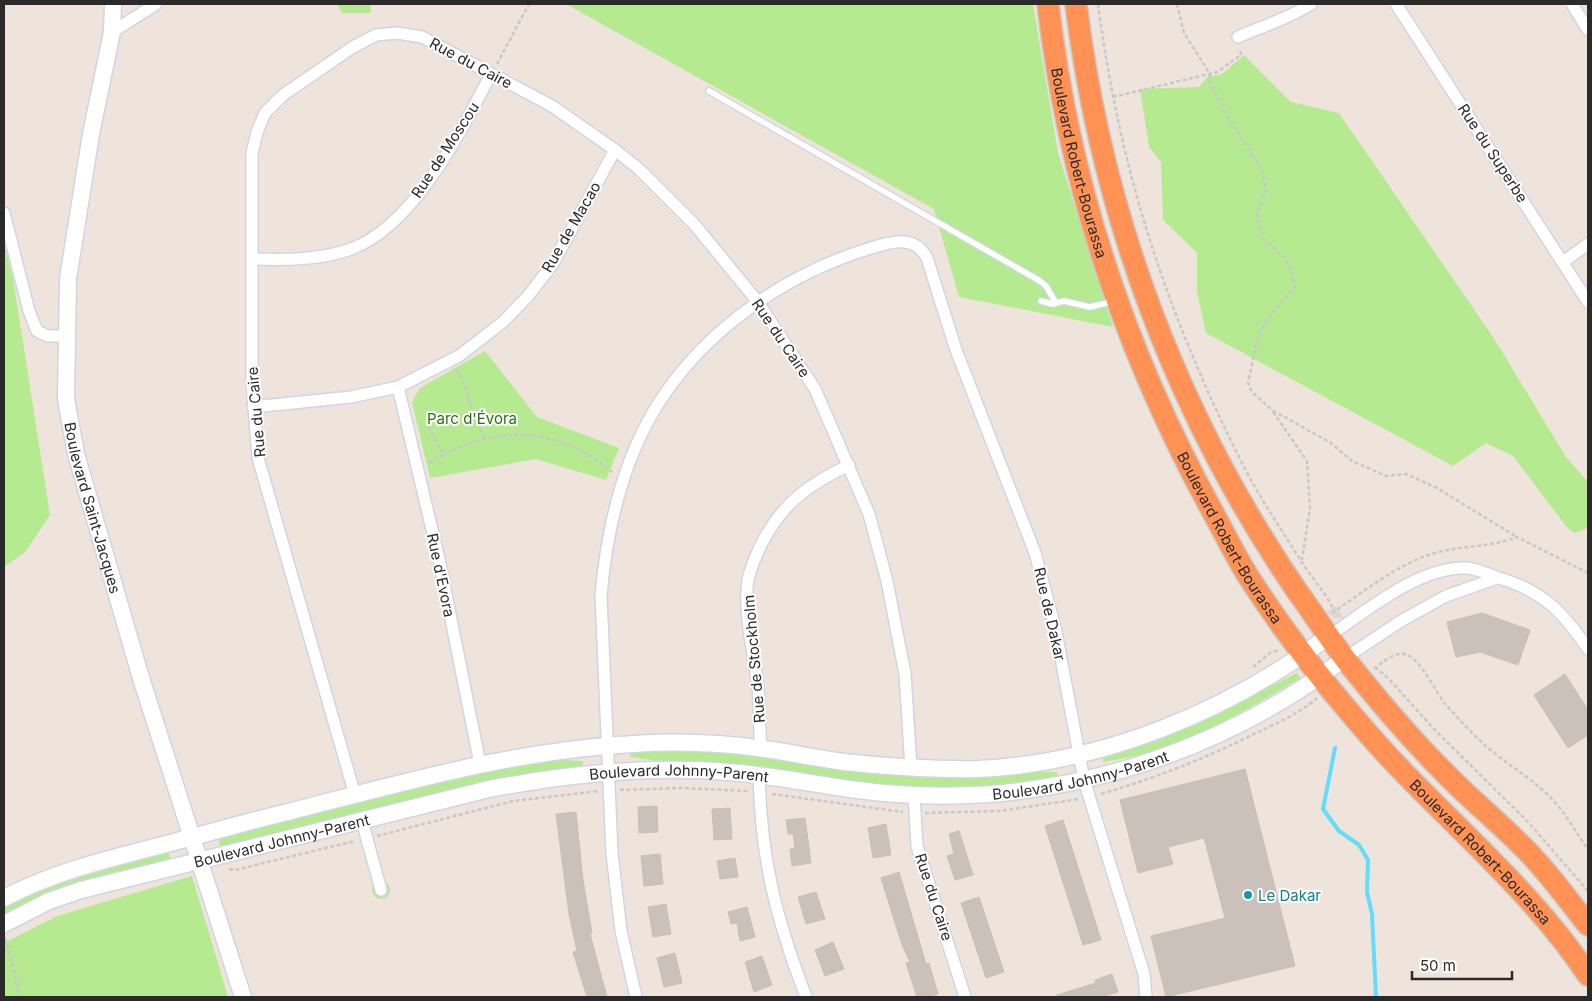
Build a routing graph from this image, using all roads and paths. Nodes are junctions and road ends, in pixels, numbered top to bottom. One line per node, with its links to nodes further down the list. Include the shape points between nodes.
1 (113, 4): 12 (street, Boulevard Saint-Jacques)
2 (156, 4): 12 (street)
3 (529, 4): 14 (path)
4 (1048, 4): 24 (highway, Boulevard Robert-Bourassa, via 1062,103 1076,171)
5 (1076, 4): 43 (highway, Boulevard Robert-Bourassa, via 1104,162 1150,312 1187,401 1220,464 1275,558)
6 (1098, 4): 17 (path)
7 (1177, 4): 15 (path, via 1184,33)
8 (1311, 4): 13 (street, via 1293,16)
9 (1396, 4): 22 (street, Rue du Superbe)
10 (1572, 4): 11 (street)
11 (1588, 30)
12 (112, 32): 28 (street, Boulevard Saint-Jacques, via 78,210 68,279)
13 (1238, 37): 15 (path, via 1241,55)
14 (491, 74): 18 (street, Rue du Caire, via 552,106); 21 (street, Rue de Moscou, via 471,113 420,194 384,231 350,249 312,257); 21 (street, Rue du Caire, via 422,38 397,34 376,36 352,47 283,95 265,113 256,132 252,153)
15 (1210, 74): 17 (path); 32 (path, via 1210,82 1225,112 1262,170 1266,191 1257,214 1263,240 1285,258 1296,287 1269,316 1258,337 1248,383 1252,392)
16 (709, 92): 27 (lane, via 1040,280)
17 (1112, 97): 40 (path, via 1144,224 1171,304 1214,408 1248,474)
18 (615, 150): 25 (street, Rue du Caire, via 694,224); 29 (street, Rue de Macao, via 552,265 528,296 503,322)
19 (4, 212): 28 (street, via 37,331 48,336)
20 (1588, 244): 22 (street)
21 (252, 259): 31 (street, Rue du Caire)
22 (1563, 262): 26 (street, Rue du Superbe)
23 (1041, 301): 27 (lane)
24 (1117, 301): 27 (lane, via 1090,307 1064,301); 46 (highway, Boulevard Robert-Bourassa, via 1184,460 1248,576)
25 (758, 302): 36 (street, Rue du Caire, via 816,388); 53 (street, via 722,330 660,400 623,478 605,558 602,595); 55 (street, Rue de Dakar, via 802,274 842,256 892,241 915,244 923,250 956,350 1035,553 1055,627)
26 (1588, 302)
27 (1056, 303)
28 (66, 336): 64 (street, Boulevard Saint-Jacques, via 66,399 76,454)
29 (453, 359): 30 (street, Rue de Macao); 34 (path, via 476,412)
30 (398, 387): 31 (street, Rue de Macao, via 350,397); 37 (street, Rue d'Evora)
31 (252, 407): 61 (street, Rue du Caire, via 258,458)
32 (1272, 410): 39 (path, via 1332,442 1352,460 1386,476 1406,474 1437,488); 40 (path, via 1307,461 1310,508)
33 (428, 427): 35 (path)
34 (483, 438): 35 (path); 38 (path, via 509,434 552,439 596,459)
35 (443, 454): 37 (path)
36 (849, 465): 54 (street, Rue de Stockholm, via 825,476 791,500 771,524 754,558 747,587 748,620 759,693); 57 (street, Rue du Caire, via 869,514 887,581 905,674)
37 (418, 469): 56 (street, Rue d'Evora)
38 (612, 472)
39 (1517, 537)
40 (1302, 562): 42 (path, via 1334,612)
41 (1497, 578): 43 (street, via 1468,567 1441,571 1397,590); 44 (street, via 1520,584 1541,596 1570,622); 47 (street, via 1446,596)
42 (1338, 609)
43 (1329, 636): 46 (street, Boulevard Johnny-Parent); 47 (highway, Boulevard Robert-Bourassa)
44 (1588, 649)
45 (1281, 650): 50 (path, via 1271,652)
46 (1305, 654): 51 (highway, Boulevard Robert-Bourassa); 55 (street, Boulevard Johnny-Parent, via 1221,702 1174,724)
47 (1344, 658): 51 (street, Boulevard Johnny-Parent); 71 (highway, Boulevard Robert-Bourassa, via 1443,771 1529,853)
48 (1379, 669): 68 (path, via 1529,823)
49 (1372, 670): 65 (path, via 1393,656 1404,653 1412,657 1464,725 1553,800)
50 (1248, 671)
51 (1319, 686): 52 (path); 60 (street, Boulevard Johnny-Parent, via 1197,743 1143,764); 73 (highway, Boulevard Robert-Bourassa, via 1511,879)
52 (1310, 704)
53 (607, 746): 54 (street, Boulevard Johnny-Parent, via 664,743); 56 (street, Boulevard Johnny-Parent, via 545,752); 58 (street)
54 (761, 748): 57 (street, Boulevard Johnny-Parent)
55 (1079, 756): 57 (street, Boulevard Johnny-Parent, via 981,768); 60 (street, Rue de Dakar)
56 (480, 764): 61 (street, Boulevard Johnny-Parent)
57 (911, 768)
58 (608, 771): 59 (street, Boulevard Johnny-Parent, via 665,770); 63 (street, Boulevard Johnny-Parent, via 489,789); 76 (street, via 612,853 621,931)
59 (759, 775): 62 (street, Boulevard Johnny-Parent); 77 (street, via 764,855 771,891 784,940)
60 (1084, 780): 62 (street, Boulevard Johnny-Parent, via 969,795); 79 (street, Rue de Dakar, via 1144,974)
61 (355, 795): 64 (street, Boulevard Johnny-Parent)
62 (914, 795): 78 (street, Rue du Caire, via 917,846)
63 (362, 821): 66 (street, Boulevard Johnny-Parent); 67 (street)
64 (190, 838): 66 (street, Boulevard Saint-Jacques); 69 (street, Boulevard Johnny-Parent, via 72,868)
65 (1588, 849)
66 (199, 861): 70 (street, Boulevard Johnny-Parent, via 81,890 49,901); 75 (street, Boulevard Saint-Jacques)
67 (382, 890)
68 (1588, 891)
69 (4, 898)
70 (4, 924)
71 (1588, 925)
72 (4, 935): 74 (path)
73 (1588, 975)
74 (18, 997)
75 (243, 997)
76 (636, 997)
77 (806, 997)
78 (965, 997)
79 (1146, 997)

